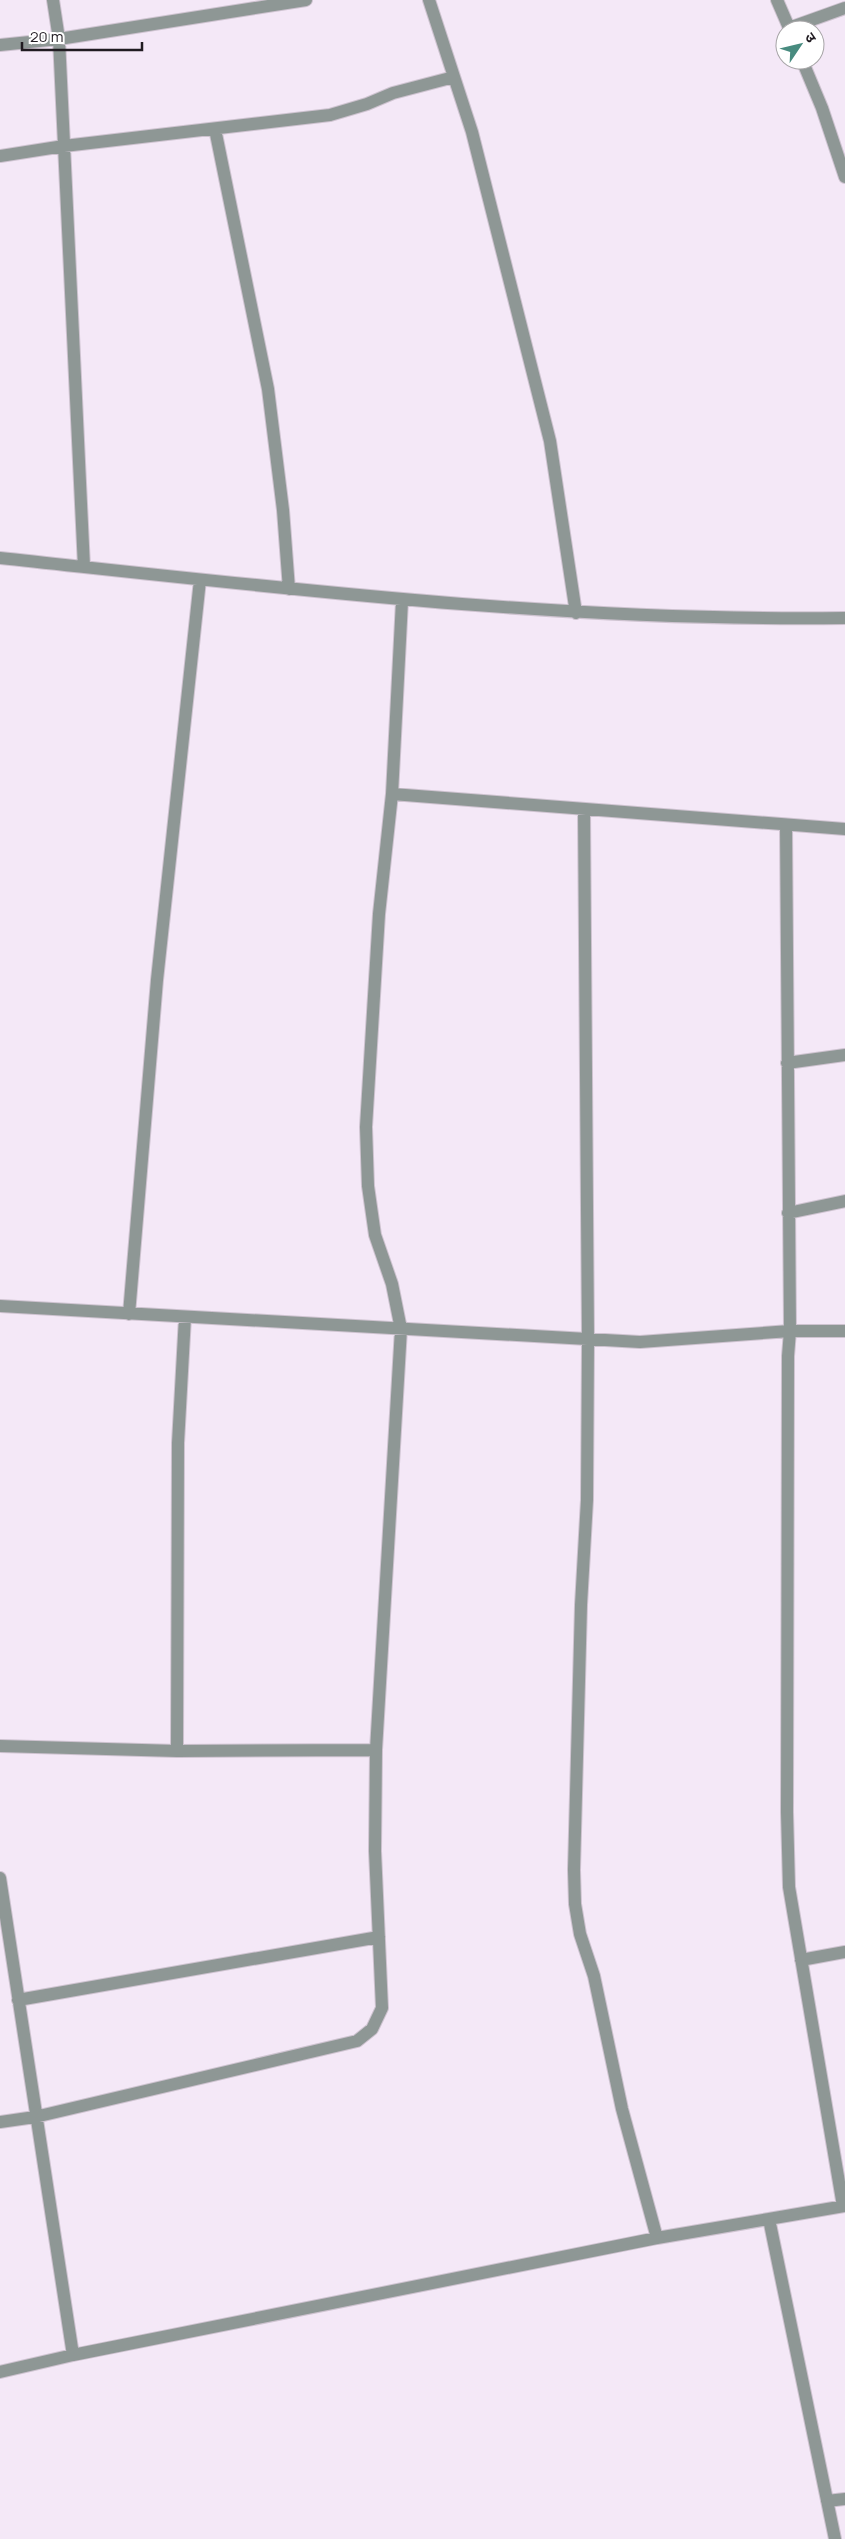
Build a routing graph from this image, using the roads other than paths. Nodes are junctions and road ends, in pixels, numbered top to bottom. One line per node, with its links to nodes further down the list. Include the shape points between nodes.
1 (53, 0): 9 (street)
2 (306, 0): 5 (street)
3 (429, 0): 12 (street)
4 (777, 0): 7 (street)
5 (250, 5): 9 (street)
6 (845, 8): 8 (street)
7 (785, 20)
8 (813, 20)
9 (59, 39): 10 (street); 14 (street)
10 (0, 45)
11 (806, 70): 16 (street)
12 (454, 77): 13 (street, via 393,93 330,115); 22 (street, via 472,132 550,441)
13 (215, 129): 14 (street); 20 (street, via 268,389)
14 (64, 146): 15 (street); 18 (street)
15 (0, 156)
16 (845, 176)
17 (0, 558): 18 (street)
18 (84, 567): 19 (street)
19 (200, 580): 20 (street); 33 (street, via 157,980)
20 (290, 589): 21 (street)
21 (402, 601): 22 (street); 24 (street)
22 (576, 613): 23 (street, via 751,620)
23 (845, 618)
24 (392, 794): 25 (street); 35 (street, via 379,914 366,1127 368,1186 376,1235 392,1284)
25 (584, 809): 26 (street); 38 (street)
26 (786, 825): 27 (street); 29 (street)
27 (845, 829)
28 (845, 1055): 29 (street)
29 (787, 1063): 31 (street)
30 (845, 1200): 31 (street)
31 (788, 1213): 36 (street)
32 (0, 1306): 33 (street)
33 (129, 1314): 34 (street)
34 (186, 1317): 35 (street); 41 (street, via 178,1443)
35 (401, 1329): 38 (street); 40 (street)
36 (790, 1331): 37 (street); 38 (street, via 675,1341); 45 (street, via 787,1812 789,1886)
37 (845, 1331)
38 (588, 1340): 51 (street, via 587,1500 581,1605 575,1904 622,2109)
39 (0, 1746): 41 (street)
40 (376, 1750): 41 (street); 43 (street, via 375,1851)
41 (177, 1751)
42 (0, 1878): 46 (street)
43 (379, 1937): 46 (street); 47 (street, via 382,2008 372,2029 356,2041)
44 (845, 1952): 45 (street)
45 (800, 1960): 49 (street)
46 (18, 2000): 47 (street)
47 (35, 2117): 48 (street); 52 (street)
48 (0, 2122)
49 (844, 2206): 50 (street)
50 (769, 2219): 51 (street); 55 (street)
51 (657, 2238): 52 (street)
52 (73, 2355): 53 (street)
53 (0, 2372)
54 (845, 2499): 55 (street)
55 (827, 2502): 56 (street)
56 (835, 2539)

